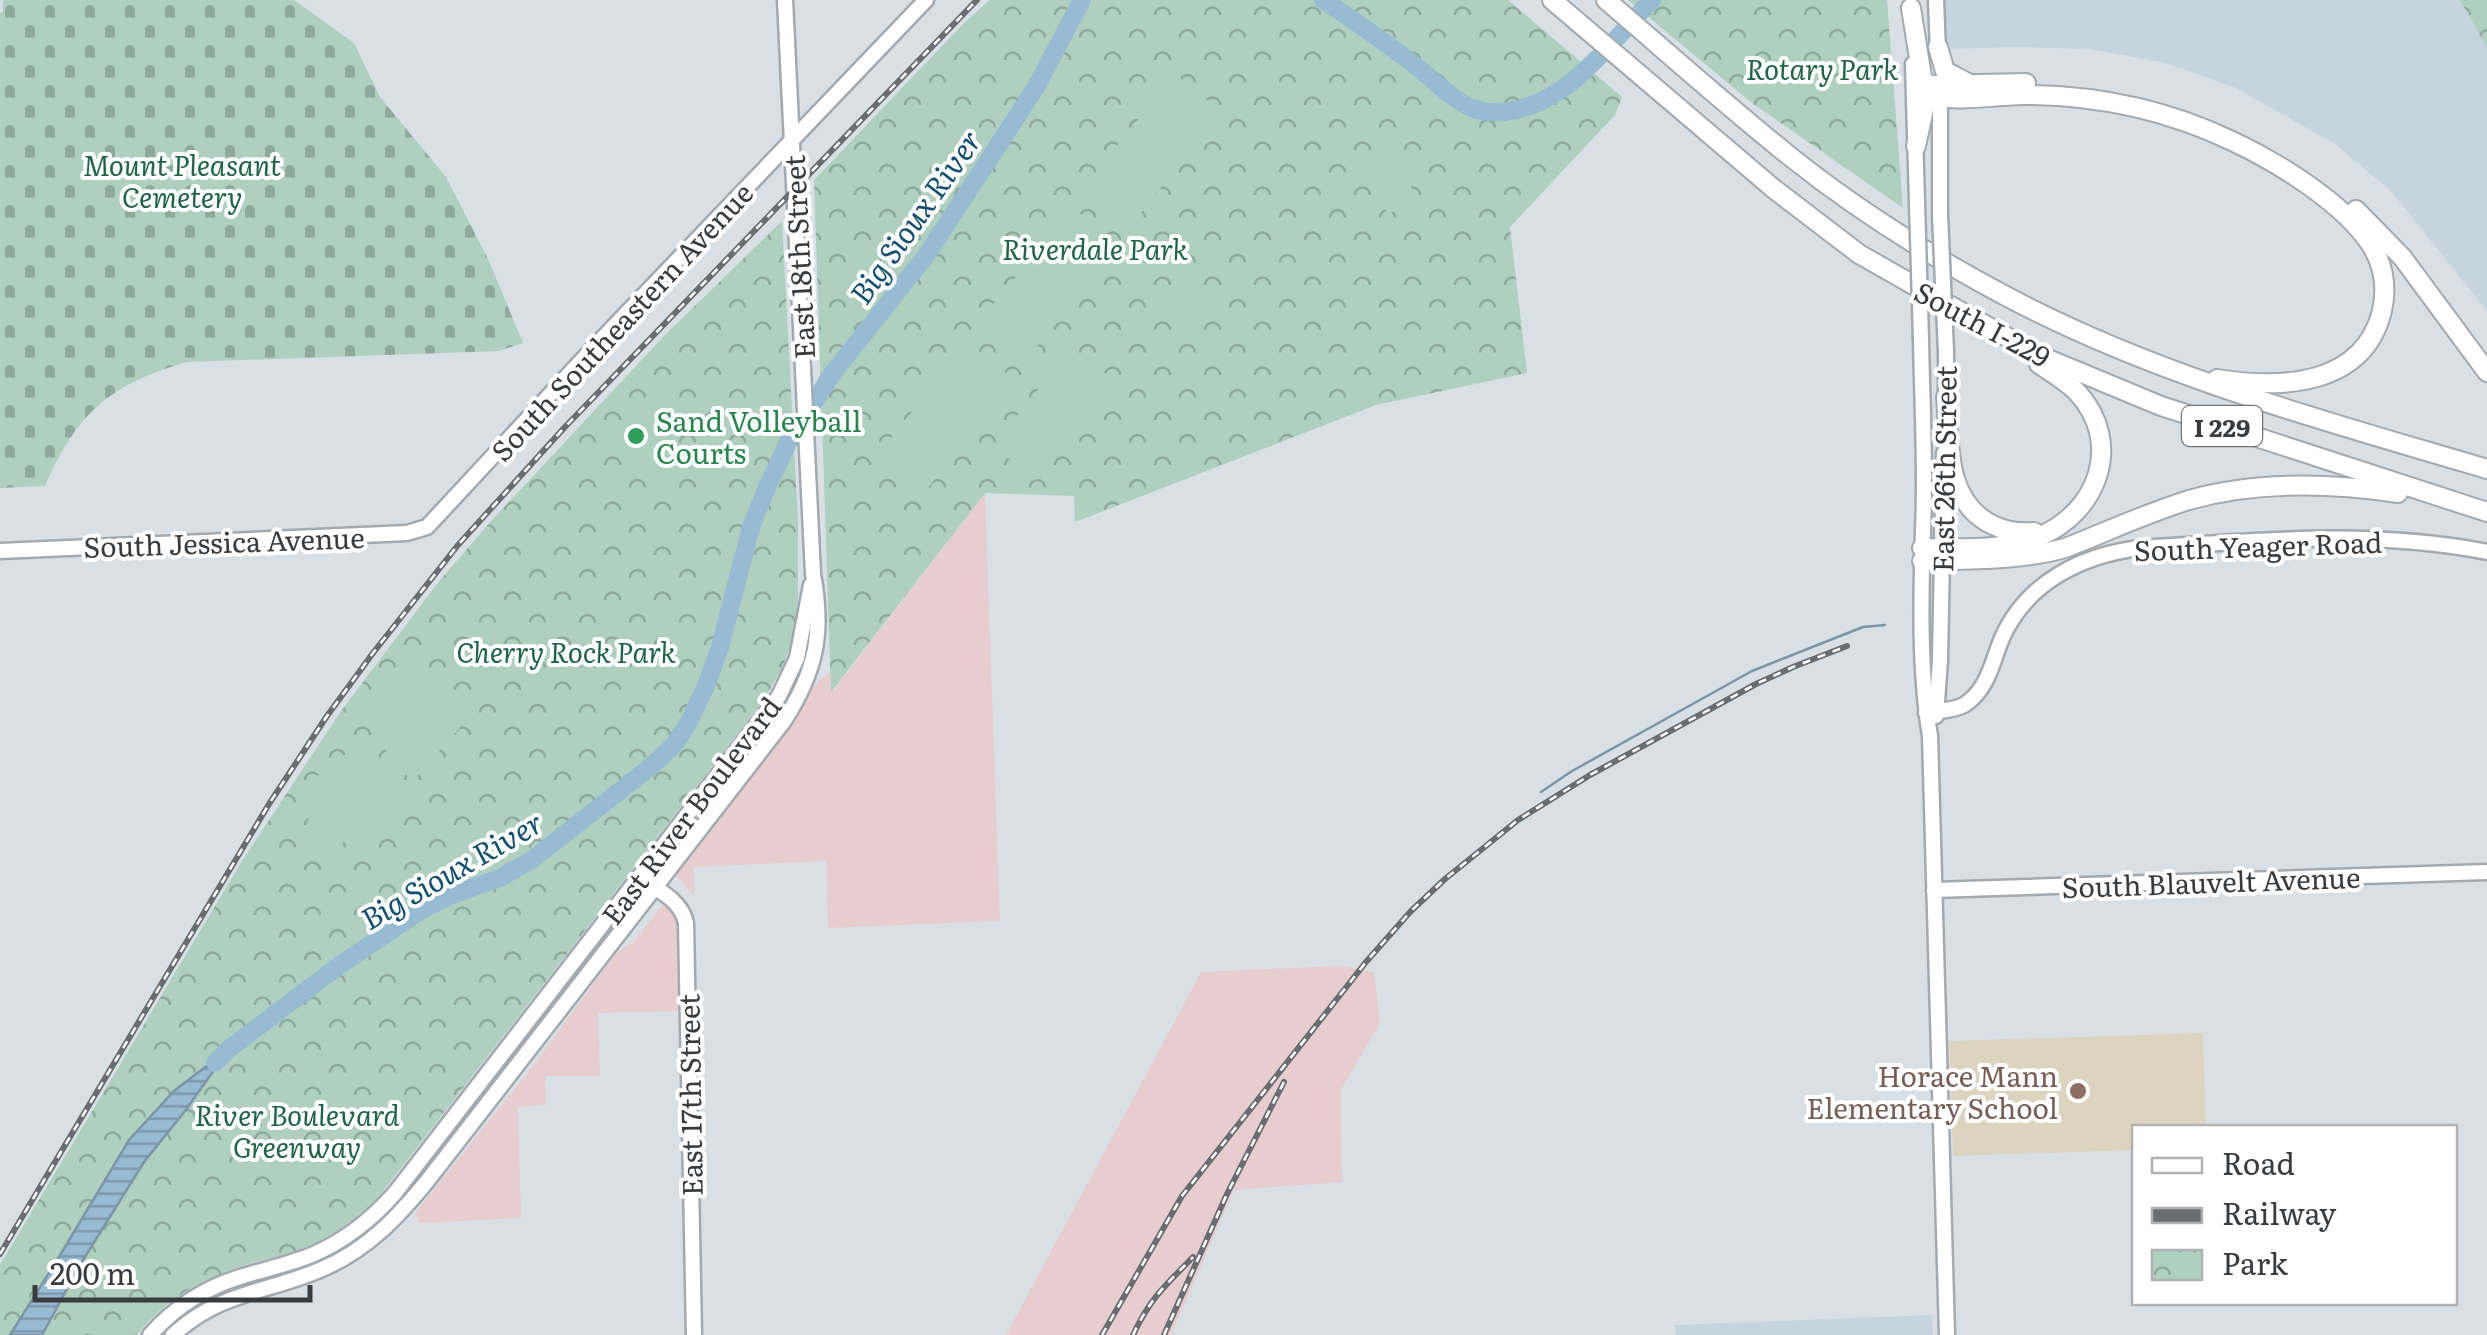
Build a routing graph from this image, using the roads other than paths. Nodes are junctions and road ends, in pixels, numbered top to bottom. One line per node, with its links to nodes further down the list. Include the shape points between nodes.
1 (785, 0): 10 (main road, East 18th Street)
2 (926, 0): 10 (main road, South Southeastern Avenue)
3 (1552, 0): 12 (highway, South I-229 / I 229, via 1860,254)
4 (1606, 0): 13 (highway, South I-229 / I 229, via 1792,158 1890,227 1999,293)
5 (1936, 0): 7 (main road, East 26th Street)
6 (1911, 4): 9 (highway, via 1922,77); 11 (main road, East 26th Street)
7 (1938, 47): 8 (highway, via 1946,71); 9 (main road, East 26th Street)
8 (1978, 84): 9 (highway); 14 (highway, via 2120,92 2202,115 2279,152 2387,240)
9 (1936, 91): 11 (highway); 13 (highway, via 2074,96 2208,130 2307,185 2361,231 2381,266 2378,326 2363,350 2330,374 2244,382); 15 (main road, East 26th Street, bridge)
10 (793, 140): 18 (main road, South Southeastern Avenue); 23 (main road, East 18th Street)
11 (1916, 146): 22 (main road, East 26th Street, bridge)
12 (1973, 318): 17 (highway, South I-229 / I 229, via 2043,357 2161,406); 19 (highway, via 2075,390 2094,422 2098,478 2086,502)
13 (2139, 358): 16 (highway, South I-229 / I 229)
14 (2487, 372)
15 (1946, 397): 19 (highway, via 1952,469 1966,503 2006,531); 22 (main road, East 26th Street)
16 (2487, 469)
17 (2484, 512): 22 (highway, via 2369,489 2258,488 2185,501 2045,554)
18 (442, 514): 20 (main road, South Jessica Avenue, via 406,534)
19 (2058, 526): 22 (highway, via 2013,544)
20 (0, 551)
21 (2487, 552): 24 (main road, South Yeager Road, via 2359,537 2113,551 2040,586 2011,622 1976,696 1953,710)
22 (1932, 554): 24 (main road, East 26th Street)
23 (813, 574): 26 (main road, East River Boulevard, via 801,644 786,684); 27 (main road, East River Boulevard, via 818,635 800,694)
24 (1931, 712): 28 (main road, East 26th Street)
25 (2487, 872): 28 (main road, South Blauvelt Avenue)
26 (639, 878): 27 (main road, East 17th Street); 29 (main road, East River Boulevard, via 380,1210 315,1254 207,1290)
27 (656, 888): 30 (main road, East River Boulevard, via 376,1237 301,1277 215,1305); 31 (main road, East 17th Street, via 681,908 686,924)
28 (1934, 890): 32 (main road, East 26th Street)
29 (150, 1335)
30 (173, 1335)
31 (694, 1335)
32 (1947, 1335)

